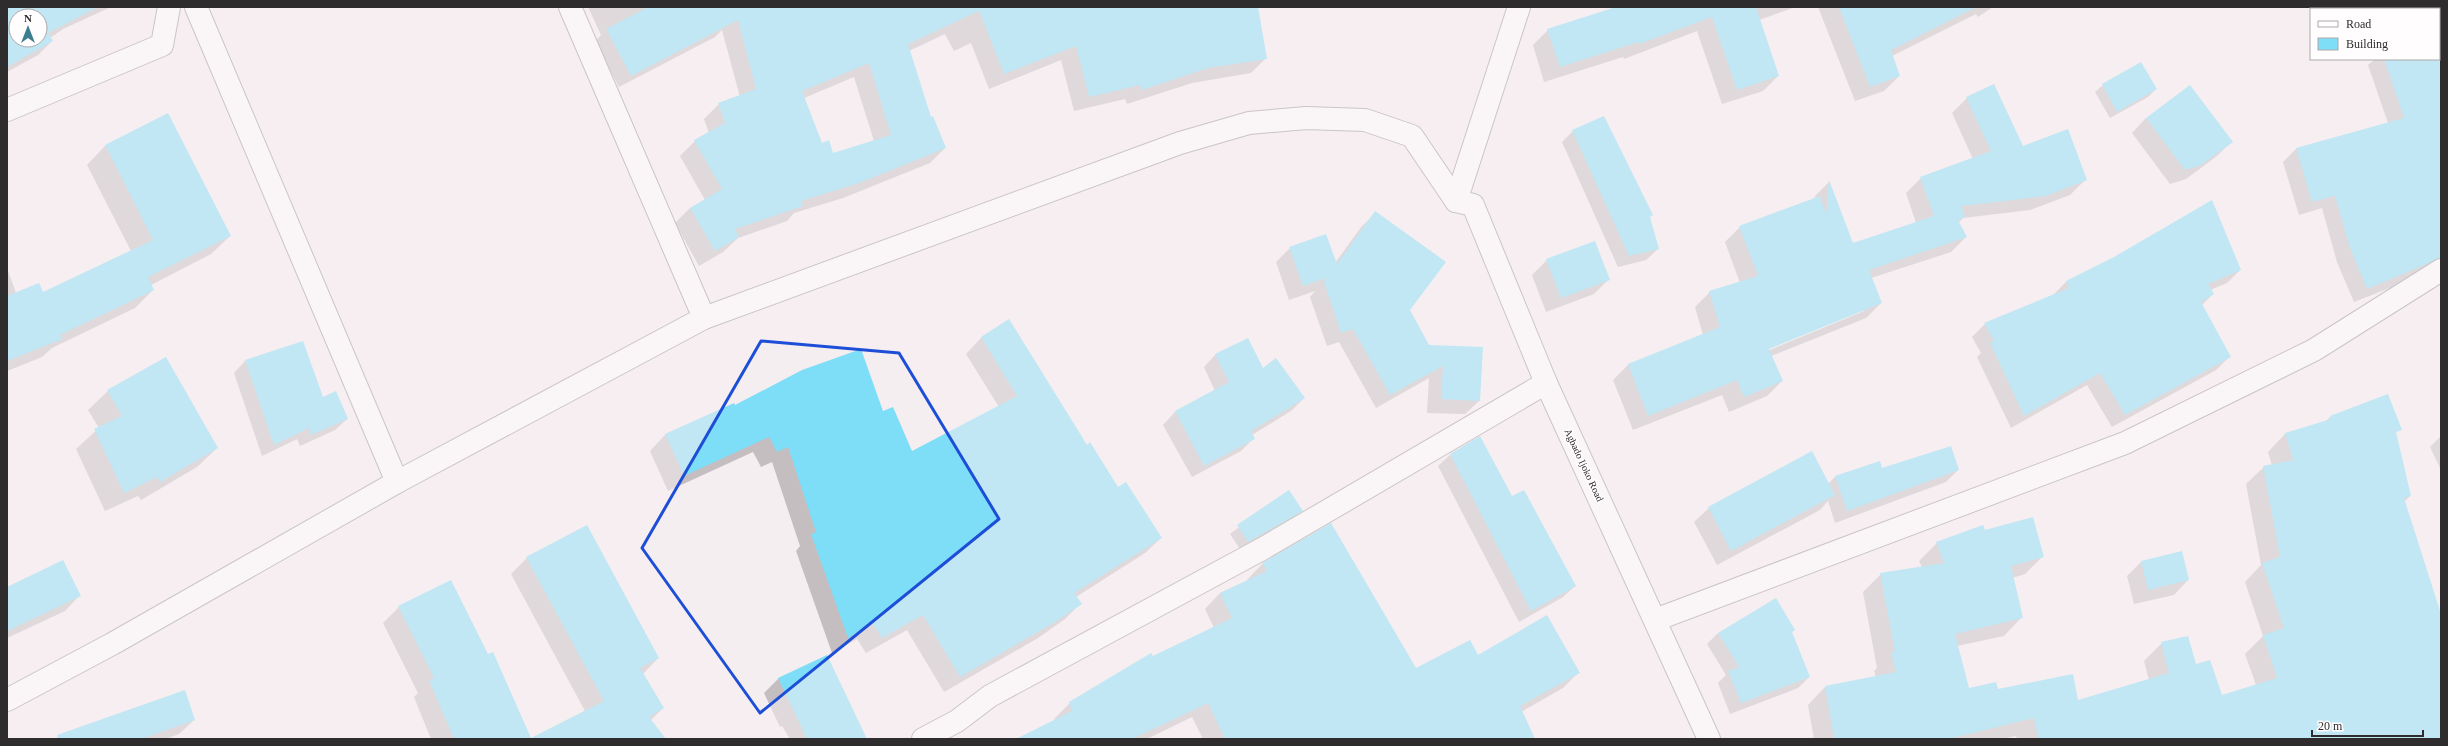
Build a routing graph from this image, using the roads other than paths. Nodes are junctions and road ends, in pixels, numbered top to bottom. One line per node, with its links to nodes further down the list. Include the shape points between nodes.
1 (169, 7): 5 (street, via 162,45)
2 (196, 7): 10 (street)
3 (570, 7): 8 (street)
4 (1519, 7): 6 (street)
5 (7, 110)
6 (1456, 201): 8 (street, via 1412,136 1365,120 1306,118 1249,123 1180,143); 9 (street, Agbado Ijoko Road, via 1473,204)
7 (2441, 270): 11 (street, via 2314,350 2125,443)
8 (704, 318): 10 (street)
9 (1546, 383): 11 (street, Agbado Ijoko Road); 13 (street, via 1262,549 990,696 957,721)
10 (397, 482): 12 (street, via 112,644)
11 (1655, 620): 14 (street, Agbado Ijoko Road)
12 (7, 700)
13 (923, 739)
14 (1709, 739)

